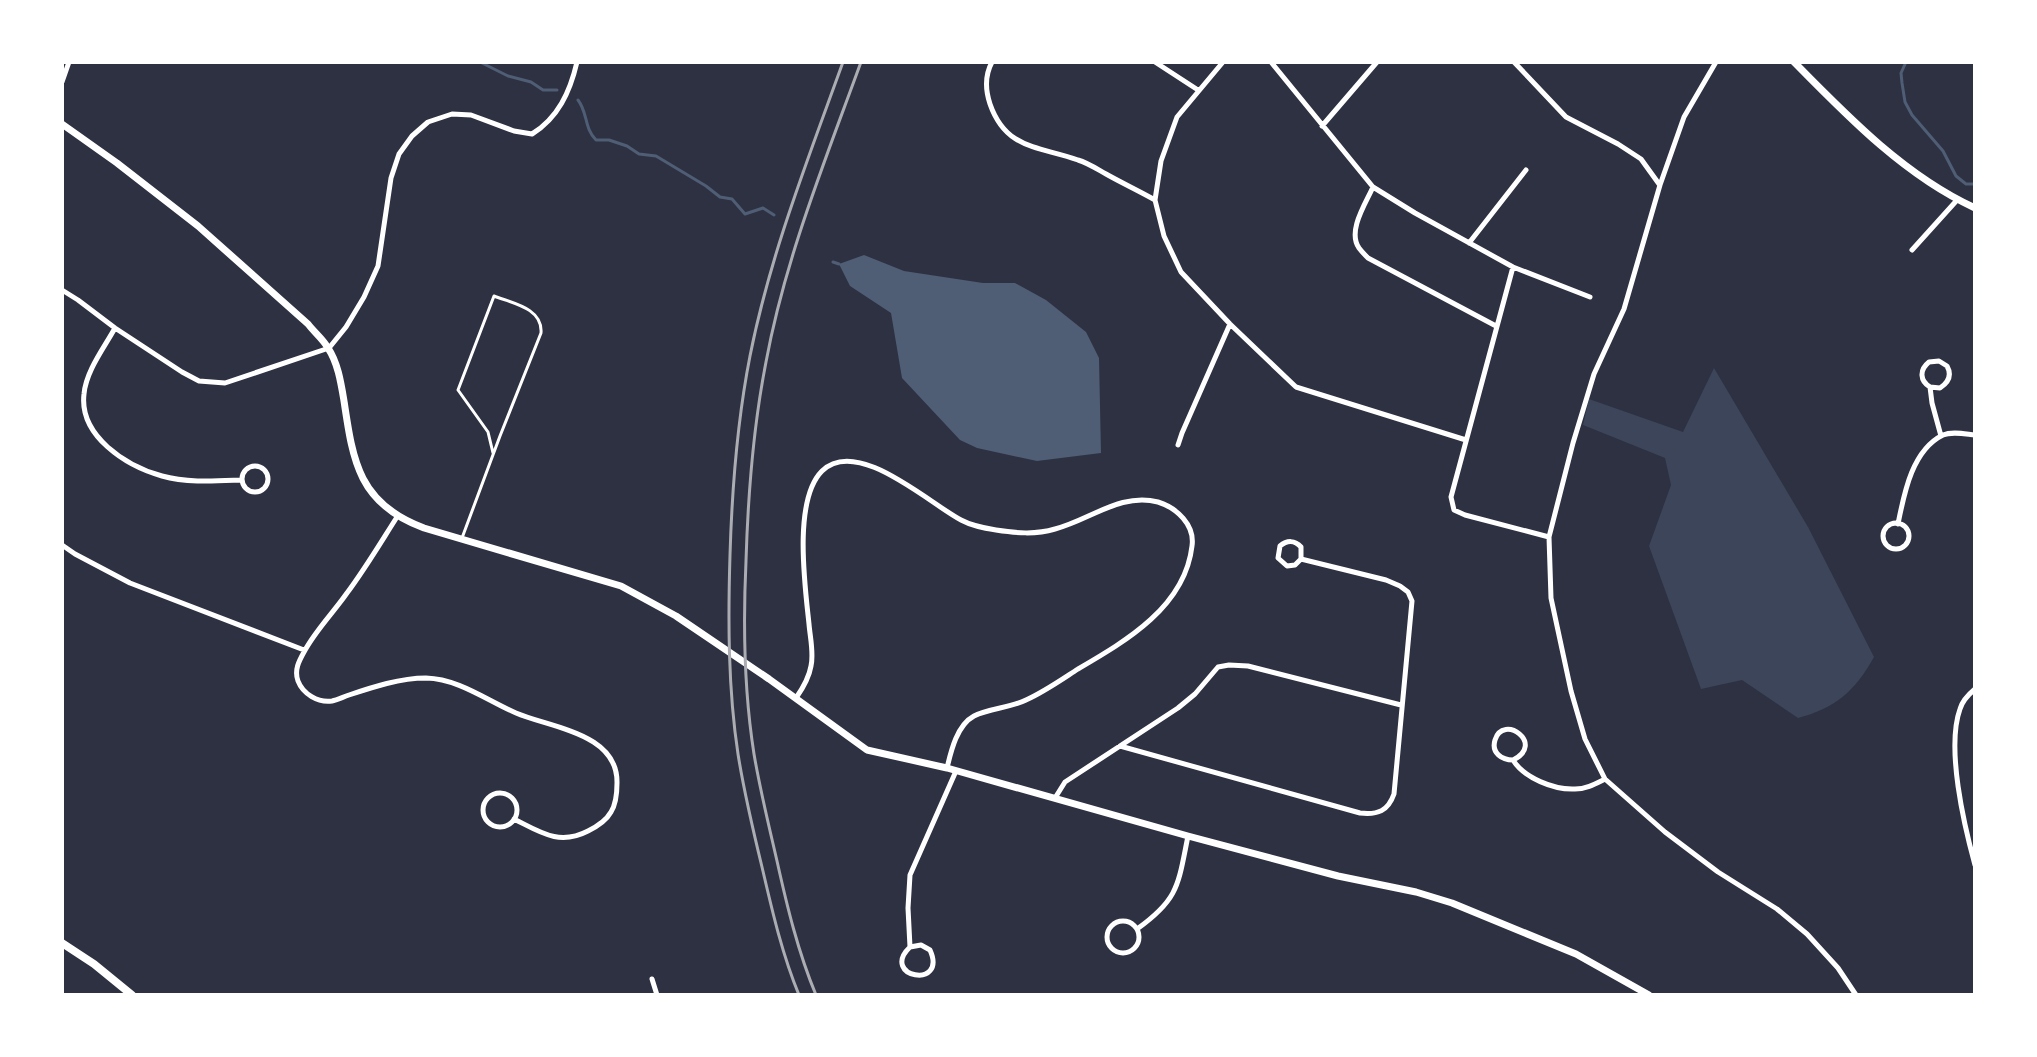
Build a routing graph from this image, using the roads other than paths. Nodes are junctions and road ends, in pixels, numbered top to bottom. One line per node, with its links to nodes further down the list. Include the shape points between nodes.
1 (69, 62): 11 (street)
2 (577, 62): 29 (street, via 563,103 547,125 532,134 452,114 428,122 412,136 391,178 378,266)
3 (992, 62): 19 (street, via 987,95 1005,132 1026,145 1079,160)
4 (1155, 62): 12 (street)
5 (1223, 62): 12 (street)
6 (1271, 62): 14 (street)
7 (1377, 62): 14 (street)
8 (1514, 62): 16 (street, via 1566,117 1641,159)
9 (1716, 62): 16 (street, via 1684,117)
10 (1794, 62): 18 (street, via 1864,132)
11 (62, 82)
12 (1198, 90): 19 (street, via 1167,138)
13 (62, 124): 29 (street, via 198,226)
14 (1322, 126): 17 (street)
15 (1526, 170): 21 (street)
16 (1660, 185): 39 (street, via 1624,309 1594,374)
17 (1373, 187): 21 (street); 27 (street, via 1355,228 1359,248 1368,258)
18 (1958, 199): 20 (street); 22 (street)
19 (1155, 200): 26 (street, via 1181,272)
20 (1975, 208)
21 (1469, 243): 23 (street)
22 (1912, 250)
23 (1513, 267): 25 (street); 27 (street)
24 (62, 290): 28 (street)
25 (1590, 297)
26 (1230, 324): 33 (street, via 1296,387); 34 (street)
27 (1496, 326): 33 (street)
28 (115, 328): 29 (street, via 182,372 211,383); 36 (street, via 84,394 92,431 109,449 163,477)
29 (329, 348): 37 (street, via 357,467 368,488)
30 (1930, 387): 30 (street, via 1940,388 1948,381 1949,371 1939,361 1922,370); 32 (street)
31 (1975, 435): 32 (street)
32 (1941, 436): 38 (street, via 1911,472)
33 (1466, 440): 39 (street, via 1451,497 1454,510)
34 (1178, 445)
35 (493, 453): 35 (lane, via 541,333 539,319 529,309 494,296 458,390 488,432); 40 (lane)
36 (241, 480): 36 (street, via 250,466 259,466 268,475 267,484 257,492)
37 (397, 517): 40 (street); 43 (street)
38 (1898, 524): 38 (street, via 1908,532 1908,540 1894,549 1886,545 1884,532)
39 (1549, 537): 51 (street, via 1551,598 1571,691 1585,739)
40 (462, 538): 45 (street, via 621,586 676,616)
41 (62, 545): 43 (street, via 130,583)
42 (1301, 559): 42 (street, via 1295,542 1280,546 1277,554 1283,564 1295,565); 46 (street, via 1386,580 1408,592 1412,601)
43 (304, 650): 53 (street, via 296,668 298,681 316,700 332,701 395,682 449,681 519,714 581,735 613,760 617,794 611,813 597,827 566,839)
44 (1975, 689): 55 (street, via 1960,707 1956,729 1958,784)
45 (796, 698): 49 (street, via 867,750); 49 (street, via 812,658 803,527 814,483 826,467 857,462 885,472 959,519 1012,532 1056,529 1133,499 1156,502 1181,515 1191,531 1192,550 1181,582 1157,613 1120,644 1025,701 966,722)
46 (1401, 705): 47 (street, via 1229,665 1218,667 1178,708); 47 (street, via 1394,794 1386,809 1370,814)
47 (1120, 746): 52 (street, via 1065,782)
48 (1513, 760): 48 (street, via 1524,751 1525,741 1520,733 1506,730 1495,748); 51 (street, via 1534,779 1572,790)
49 (947, 768): 50 (street)
50 (956, 771): 52 (street); 58 (street, via 910,875)
51 (1605, 779): 63 (street, via 1696,856 1807,934)
52 (1055, 798): 54 (street)
53 (514, 819): 53 (street, via 516,803 509,795 493,794 487,800 484,814 490,823 506,826)
54 (1188, 836): 56 (street, via 1169,902); 62 (street, via 1452,903 1576,954)
55 (1975, 865)
56 (1137, 929): 56 (street, via 1117,922 1107,935 1109,945 1129,952 1139,940)
57 (62, 943): 60 (main road)
58 (910, 947): 58 (street, via 930,950 934,960 926,974 910,974 903,966)
59 (652, 979): 61 (street)
60 (132, 995)
61 (657, 995)
62 (1649, 995)
63 (1856, 995)

